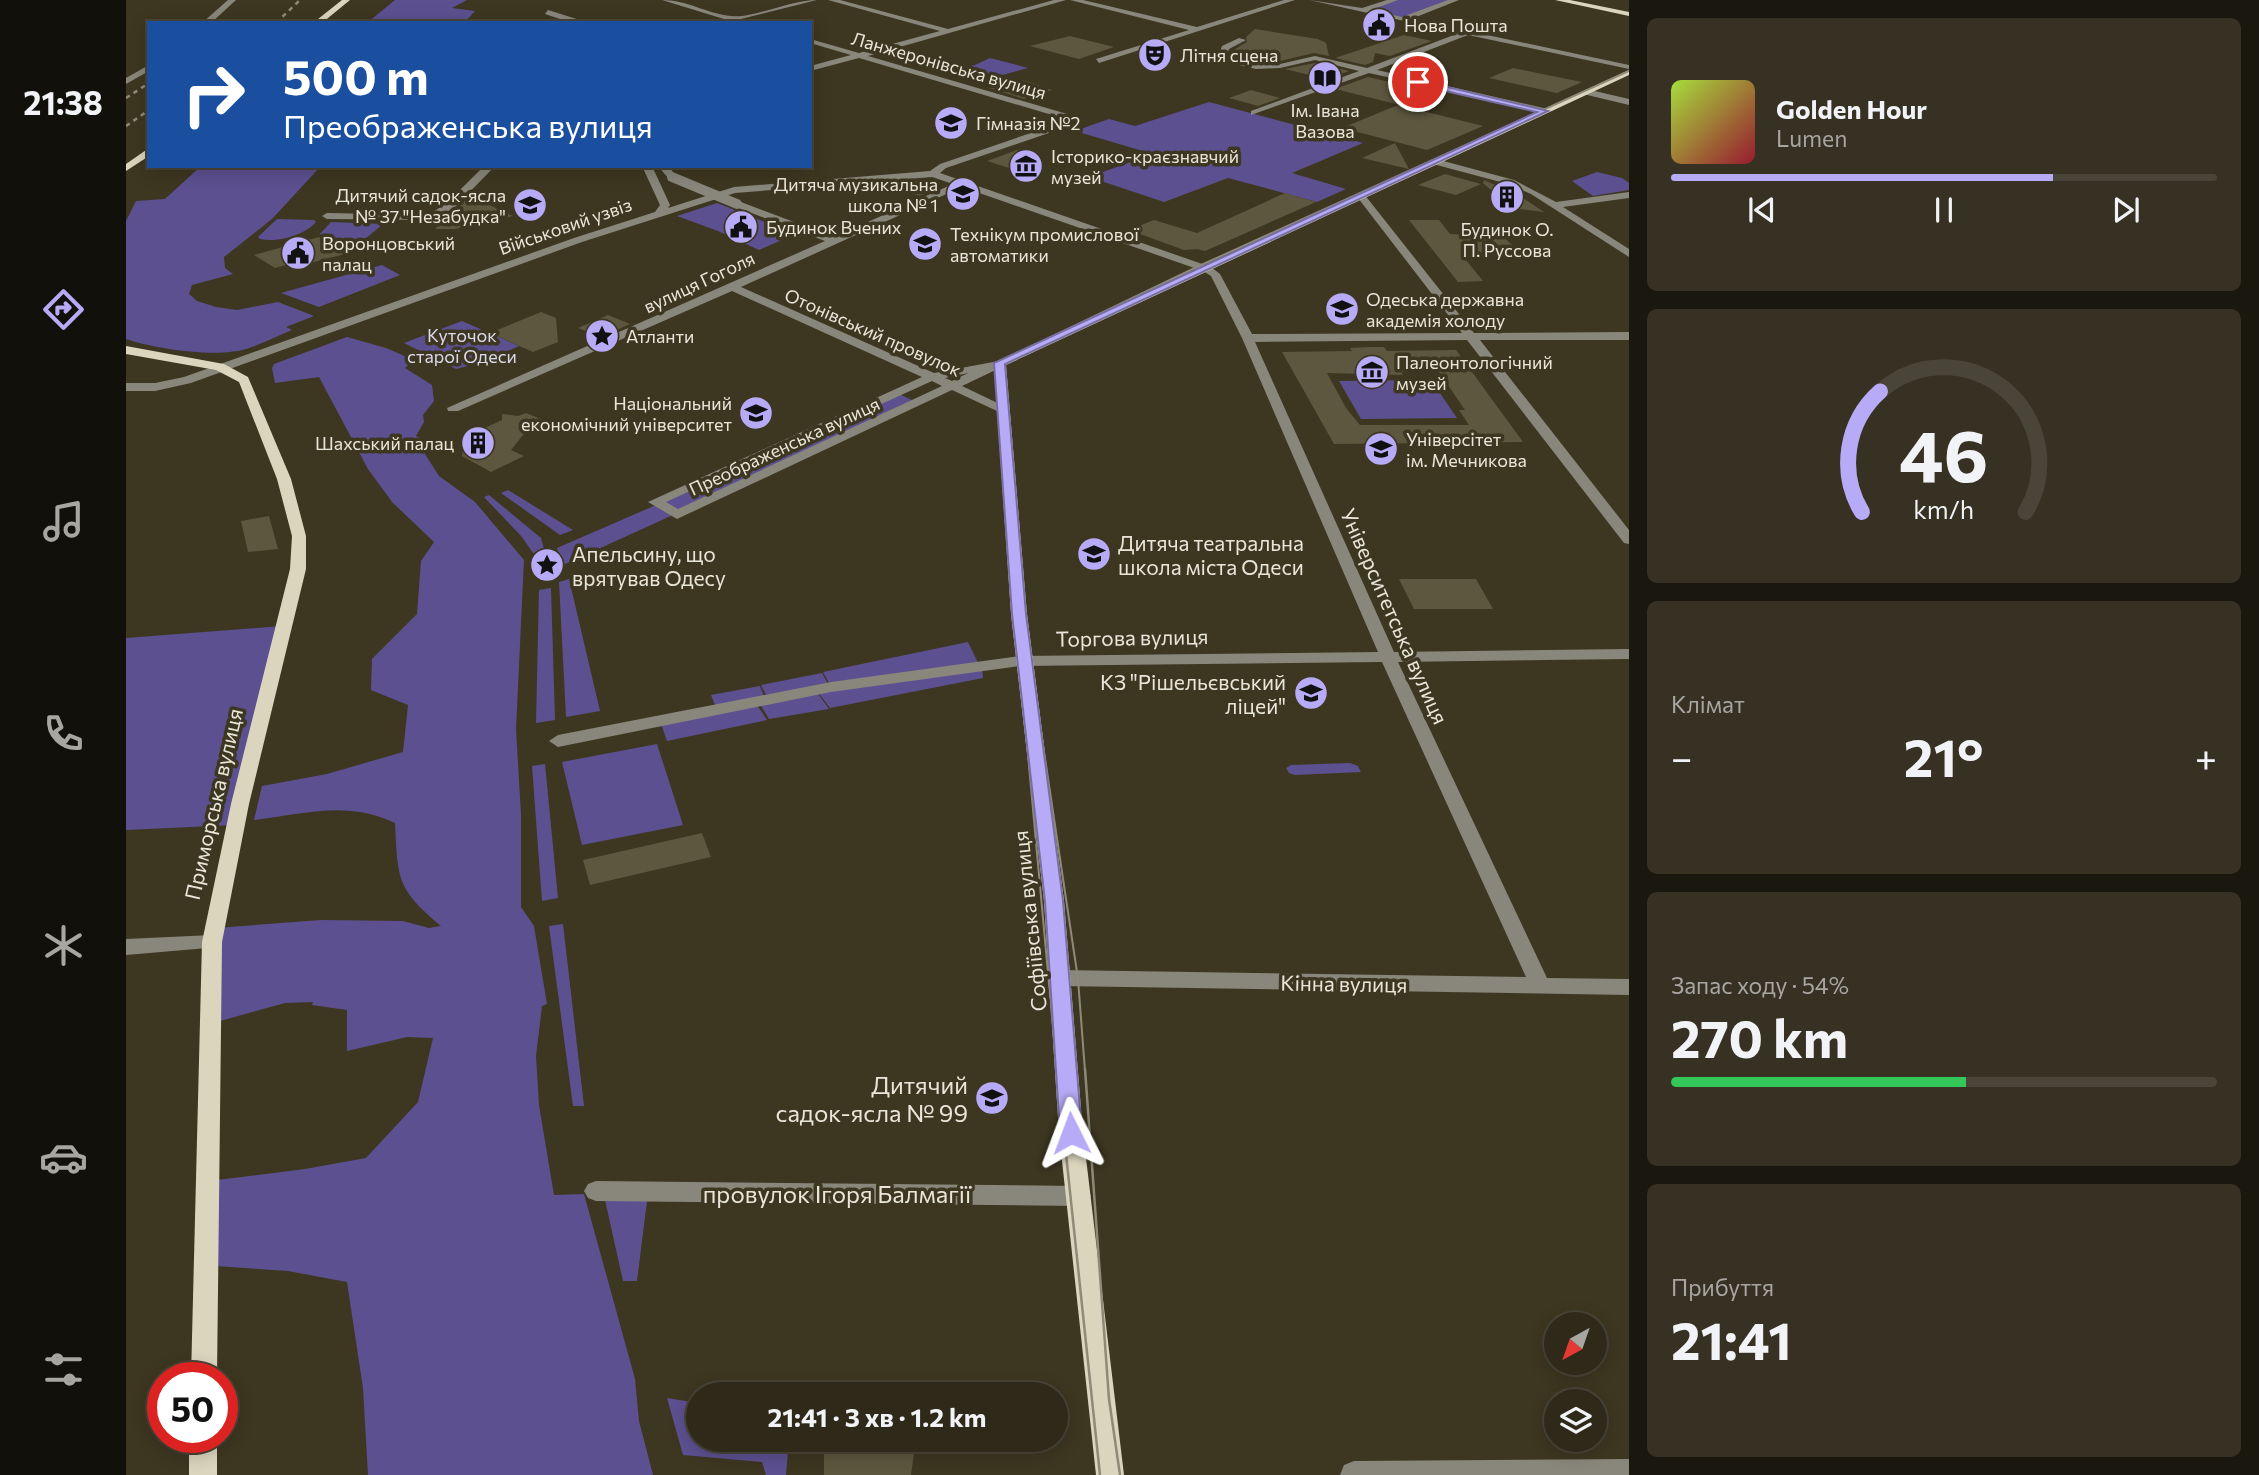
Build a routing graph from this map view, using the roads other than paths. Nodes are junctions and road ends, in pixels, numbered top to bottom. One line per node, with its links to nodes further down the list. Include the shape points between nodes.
1 (232, 0): 18 (street)
2 (346, 0): 19 (main road)
3 (666, 0): 16 (street)
4 (813, 0): 16 (street)
5 (832, 0): 23 (street)
6 (1062, 0): 23 (street)
7 (1074, 0): 22 (street)
8 (1292, 0): 22 (street)
9 (1313, 0): 13 (street)
10 (1394, 0): 13 (street)
11 (1455, 0): 17 (street)
12 (1559, 0): 15 (main road)
13 (1362, 10): 17 (street)
14 (548, 12): 20 (street)
15 (1629, 13)
16 (733, 19): 21 (street)
17 (1403, 19): 25 (street)
18 (208, 21)
19 (320, 21)
20 (574, 21)
21 (740, 21)
22 (1200, 30): 24 (street); 29 (street)
23 (948, 31): 28 (street)
24 (1212, 33)
25 (1467, 33): 30 (street); 33 (street)
26 (1224, 36): 33 (street, via 1242,40 1225,48 1223,54 1241,63 1295,65 1315,58)
27 (812, 42): 28 (street, Ланжеронівська вулиця)
28 (860, 56): 32 (street); 46 (street, Ланжеронівська вулиця, via 1078,120 943,166)
29 (1099, 61)
30 (1629, 66)
31 (147, 68): 35 (street)
32 (812, 68)
33 (1367, 70): 38 (street); 39 (street)
34 (1629, 72): 36 (main road, Преображенська вулиця)
35 (126, 82)
36 (1586, 92): 37 (street); 38 (main road, Преображенська вулиця)
37 (1629, 102)
38 (1545, 111): 41 (main road, Преображенська вулиця)
39 (1254, 113)
40 (147, 152): 42 (main road)
41 (1436, 162): 49 (main road, Преображенська вулиця); 50 (street, via 1511,183)
42 (126, 168)
43 (488, 168): 52 (street, via 434,216)
44 (648, 168): 51 (street, via 664,198)
45 (665, 168): 53 (street, bridge, via 672,177)
46 (933, 174): 47 (street); 51 (street, Військовий узвіз, via 754,186)
47 (960, 186): 53 (street, вулиця Гоголя); 55 (street)
48 (1629, 195): 50 (street)
49 (1361, 196): 55 (main road, Преображенська вулиця); 58 (street)
50 (1554, 205): 54 (street)
51 (660, 212): 62 (street, Військовий узвіз)
52 (327, 216)
53 (834, 242): 56 (street, вулиця Гоголя)
54 (1629, 254)
55 (1201, 267): 59 (street, Університетська вулиця, via 1215,274); 61 (main road, Преображенська вулиця)
56 (730, 286): 63 (street, Отонівський провулок); 66 (street, вулиця Гоголя)
57 (1629, 336): 58 (street)
58 (1472, 337): 59 (street); 68 (street)
59 (1248, 338): 70 (street, Університетська вулиця)
60 (126, 350): 62 (main road, Приморська вулиця)
61 (1000, 363): 63 (street, Преображенська вулиця); 65 (street, Преображенська вулиця); 67 (main road, Софіївська вулиця)
62 (220, 367): 64 (street, Військовий узвіз, via 180,382); 73 (main road, Приморська вулиця, via 244,381 284,479 299,541 298,569 240,804)
63 (932, 377): 65 (street, Отонівський провулок); 65 (street, Преображенська вулиця, via 655,502 677,515)
64 (126, 387)
65 (953, 387): 67 (street, Отонівський провулок)
66 (453, 408)
67 (1002, 408): 71 (main road, Софіївська вулиця)
68 (1629, 540)
69 (1629, 654): 70 (street, Торгова вулиця)
70 (1388, 657): 71 (street, Торгова вулиця); 76 (street, Університетська вулиця)
71 (1023, 661): 72 (street, Торгова вулиця, via 831,687); 75 (main road, Софіївська вулиця, via 1054,901)
72 (558, 741)
73 (212, 942): 74 (street); 80 (main road, Приморська вулиця)
74 (126, 947)
75 (1059, 978): 76 (street, Кінна вулиця); 79 (main road, Софіївська вулиця)
76 (1541, 987): 77 (street, Кінна вулиця)
77 (1629, 987)
78 (596, 1191): 79 (street, провулок Ігоря Балмагії)
79 (1079, 1196): 84 (main road, Софіївська вулиця)
80 (204, 1362)
81 (203, 1453): 83 (main road)
82 (1629, 1473): 85 (street)
83 (203, 1475)
84 (1110, 1475)
85 (1354, 1475)

